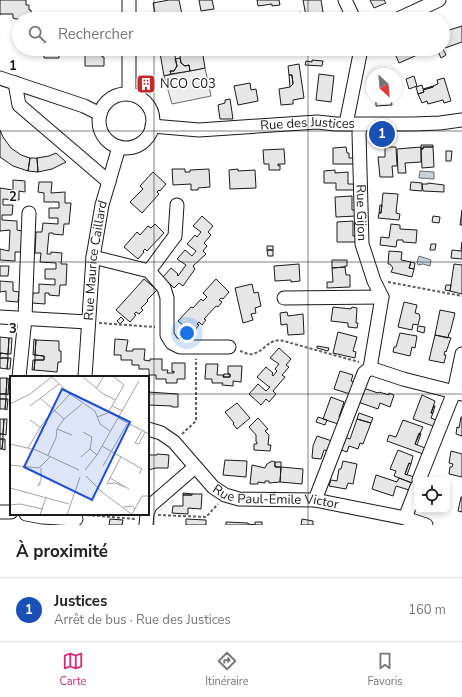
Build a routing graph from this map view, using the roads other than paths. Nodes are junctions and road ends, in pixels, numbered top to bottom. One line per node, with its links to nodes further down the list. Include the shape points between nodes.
1 (129, 0): 4 (street)
2 (345, 0): 5 (street)
3 (439, 0): 6 (street)
4 (129, 12)
5 (351, 12)
6 (413, 12)
7 (130, 56): 11 (street)
8 (360, 56): 14 (street)
9 (0, 78): 10 (street)
10 (15, 83): 12 (street, via 84,106); 18 (street, via 19,105)
11 (129, 94): 12 (street, via 114,96); 16 (street, via 148,105 153,117)
12 (100, 114): 17 (street, via 99,122 105,138)
13 (462, 120): 15 (street, Rue des Justices, via 440,123)
14 (346, 124): 15 (street, Rue des Justices); 16 (street, Rue des Justices, via 316,122 200,130)
15 (361, 124): 23 (street, Rue Gijon, via 359,133 362,244)
16 (152, 126): 17 (street, via 144,141 128,148)
17 (119, 147): 18 (street, Rue Maurice Caillard)
18 (109, 182): 21 (street, Rue Maurice Caillard, via 102,205)
19 (177, 205): 22 (street, via 175,236)
20 (29, 213): 26 (street)
21 (93, 257): 22 (street); 27 (street, Rue Maurice Caillard)
22 (149, 271): 28 (street, via 164,288 167,298 167,335 172,343 180,347)
23 (382, 297): 24 (street); 30 (street)
24 (284, 298)
25 (0, 317): 26 (street)
26 (25, 318): 27 (street); 31 (street)
27 (88, 322): 32 (street, Rue Maurice Caillard)
28 (229, 347)
29 (462, 354): 33 (street)
30 (370, 367): 33 (street, via 403,379); 38 (street, via 364,373)
31 (20, 376)
32 (85, 376)
33 (458, 393): 36 (street)
34 (149, 429): 35 (street, Rue Paul-Émile Victor, via 161,432 174,442)
35 (195, 467): 38 (street, Rue Paul-Émile Victor, via 225,495 239,499); 39 (street, via 150,506)
36 (420, 477)
37 (414, 495): 42 (street)
38 (315, 500): 42 (street, Rue Paul-Émile Victor)
39 (149, 510)
40 (31, 515): 41 (street)
41 (76, 518)
42 (405, 518): 43 (street, Rue Paul-Émile Victor)
43 (426, 525)

